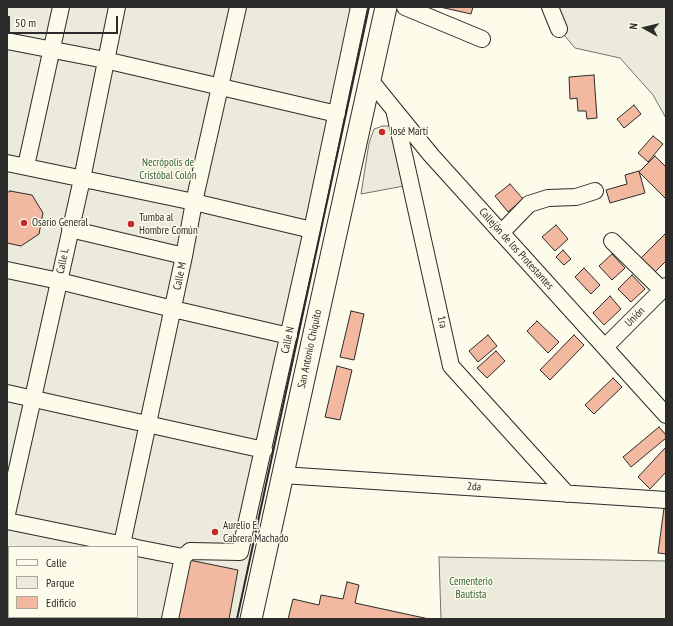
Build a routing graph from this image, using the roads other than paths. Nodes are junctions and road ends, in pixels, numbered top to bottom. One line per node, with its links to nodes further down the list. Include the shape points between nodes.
1 (61, 7): 11 (street)
2 (116, 7): 12 (street, Calle L)
3 (238, 7): 14 (street, Calle M)
4 (359, 7): 16 (street, Calle N)
5 (386, 7): 13 (main road, San Antonio Chiquito)
6 (405, 7): 9 (street)
7 (550, 7): 8 (street)
8 (559, 29)
9 (482, 39)
10 (7, 41): 11 (street)
11 (52, 49): 12 (street); 18 (street)
12 (105, 60): 14 (street); 19 (street, Calle L)
13 (370, 80): 15 (street, Callejón de los Protestantes); 38 (main road, San Antonio Chiquito)
14 (220, 86): 16 (street); 21 (street, Calle M)
15 (394, 111): 24 (street, Callejón de los Protestantes); 39 (street, 1ra, via 451,366)
16 (337, 114): 23 (street, Calle N)
17 (7, 163): 18 (street)
18 (26, 166): 19 (street)
19 (82, 179): 21 (street); 22 (street, Calle L)
20 (595, 191): 24 (street, via 576,196 548,198 529,204)
21 (194, 202): 23 (street); 26 (street, Calle M)
22 (70, 229): 26 (street); 28 (street, Calle L)
23 (312, 230): 31 (street, Calle N)
24 (501, 232): 32 (street, Callejón de los Protestantes)
25 (612, 241): 29 (street)
26 (184, 256): 30 (street, Calle M)
27 (7, 270): 28 (street)
28 (59, 281): 30 (street); 34 (street, Calle L)
29 (664, 288): 32 (street, Unión)
30 (173, 309): 31 (street); 36 (street, Calle M)
31 (289, 336): 37 (street, Calle N)
32 (605, 347): 35 (street, Callejón de los Protestantes)
33 (7, 393): 34 (street)
34 (32, 399): 36 (street); 41 (street, Calle L)
35 (666, 415)
36 (147, 424): 37 (street); 43 (street, Calle M)
37 (264, 450): 45 (street, Calle N, via 240,552 190,551)
38 (282, 475): 39 (street, 2da); 47 (main road, San Antonio Chiquito)
39 (567, 494): 40 (street, 2da)
40 (666, 500)
41 (7, 514)
42 (7, 521): 43 (street)
43 (131, 546)
44 (138, 547): 45 (street)
45 (183, 557): 46 (street)
46 (170, 619)
47 (251, 619)

